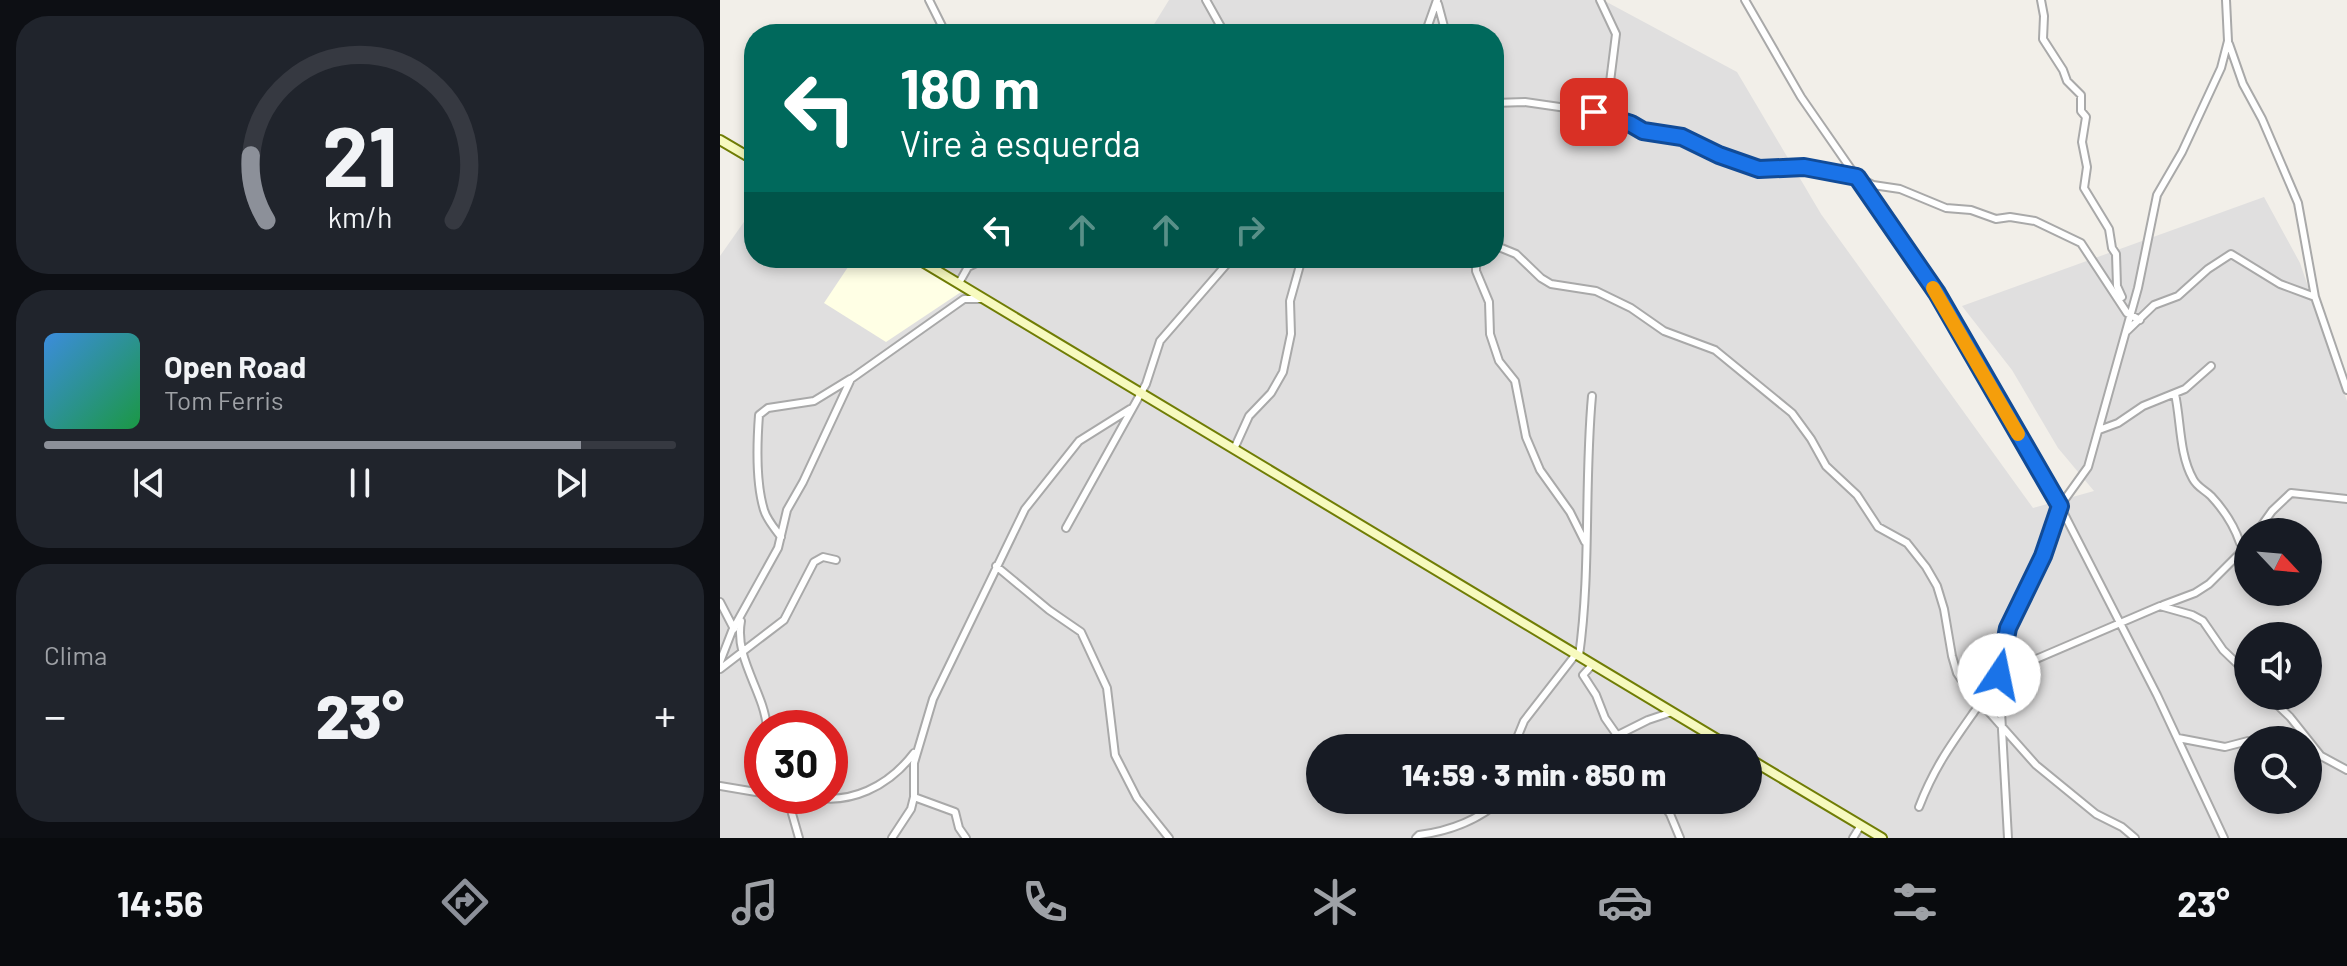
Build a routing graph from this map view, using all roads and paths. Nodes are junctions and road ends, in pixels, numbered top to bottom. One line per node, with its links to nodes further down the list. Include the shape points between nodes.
1 (929, 0): 8 (street)
2 (1206, 0): 9 (street)
3 (1437, 0): 10 (street); 11 (street)
4 (1600, 0): 14 (street, via 1616,34)
5 (1745, 0): 17 (street, via 1801,97)
6 (2041, 0): 28 (street, via 2043,39 2081,95 2086,117 2084,188 2109,229)
7 (2226, 0): 12 (street)
8 (941, 24)
9 (1219, 24)
10 (1429, 24)
11 (1443, 24)
12 (2228, 41): 25 (street, via 2298,203); 29 (street, via 2216,83 2157,195)
13 (1504, 103): 14 (street, via 1576,108)
14 (1611, 117): 17 (street, via 1643,131 1682,137 1759,169 1804,167)
15 (720, 140): 16 (street)
16 (744, 154)
17 (1857, 177): 28 (street, via 1946,208 2035,221 2067,235 2081,243); 44 (street, via 1937,293)
18 (1504, 249): 65 (street, via 1551,284 1596,291 1664,331 1715,350 1792,413 1826,466 1857,495 1878,527 1907,543 1926,567 1944,609 1957,673)
19 (933, 268): 24 (street)
20 (968, 268): 24 (street)
21 (1223, 268): 34 (street, via 1160,341)
22 (1299, 268): 42 (street, via 1290,301 1292,325 1283,372 1249,416)
23 (1476, 268): 49 (street, via 1489,302 1490,334 1499,361 1515,381 1526,437)
24 (961, 285): 26 (street); 27 (street)
25 (2315, 297): 30 (street, via 2280,284 2231,254); 35 (street)
26 (964, 299): 27 (street); 33 (street)
27 (985, 299): 36 (street)
28 (2124, 305): 29 (street)
29 (2130, 316): 30 (street); 31 (street)
30 (2140, 320): 31 (street)
31 (2125, 334): 41 (street)
32 (2211, 366): 37 (street)
33 (851, 379): 48 (street, via 787,510); 48 (street, via 814,401 768,408 759,415 763,503)
34 (1146, 384): 36 (street); 39 (street)
35 (2347, 390)
36 (1140, 392): 39 (street); 40 (street)
37 (2175, 394): 41 (street); 46 (street, via 2188,470)
38 (1592, 396): 49 (street)
39 (1151, 399): 42 (street)
40 (1130, 409): 47 (street); 52 (street, via 1079,441 1025,509)
41 (2099, 430): 44 (street, via 2088,467)
42 (1234, 449): 59 (street)
43 (2347, 499): 45 (street, via 2291,493)
44 (2060, 506): 56 (street); 64 (street, via 2008,628)
45 (2268, 518)
46 (2234, 525)
47 (1066, 528)
48 (781, 537): 55 (street)
49 (1585, 542): 59 (street)
50 (836, 560): 58 (street, via 823,557 814,562 788,615)
51 (2234, 560): 54 (street, via 2202,589)
52 (996, 566): 77 (street, via 933,699); 94 (street, via 1081,632 1107,688 1115,755 1137,798)
53 (720, 602): 57 (street)
54 (2160, 606): 56 (street); 60 (street, via 2203,621)
55 (743, 613): 57 (street); 58 (street)
56 (2119, 622): 64 (street); 75 (street)
57 (734, 629): 61 (street)
58 (742, 650): 63 (street); 66 (street)
59 (1578, 655): 62 (street); 71 (street)
60 (2234, 661)
61 (720, 662)
62 (1593, 664): 68 (street); 72 (street, via 1583,675)
63 (720, 669)
64 (1999, 675): 65 (street); 70 (street)
65 (1981, 700): 70 (street); 85 (street, via 1937,766)
66 (764, 710)
67 (2283, 710): 69 (street)
68 (1672, 712): 73 (street); 74 (street)
69 (2297, 726)
70 (2002, 727): 99 (street); 100 (street, via 2036,765)
71 (1519, 734)
72 (1616, 734)
73 (1622, 734)
74 (1709, 734)
75 (2178, 738): 76 (street); 101 (street)
76 (2234, 745)
77 (917, 751): 83 (street); 84 (street, via 900,770)
78 (2322, 757): 80 (street)
79 (1762, 766): 89 (street)
80 (2347, 770)
81 (720, 786): 82 (street)
82 (744, 790)
83 (914, 797): 90 (street); 93 (street, via 955,812)
84 (848, 798)
85 (1919, 807)
86 (792, 814): 91 (street)
87 (1482, 814): 95 (street, via 1455,829)
88 (1670, 814): 96 (street)
89 (1861, 825): 97 (street); 98 (street)
90 (892, 837): 92 (street)
91 (799, 838)
92 (884, 838)
93 (966, 838)
94 (1169, 838)
95 (1416, 838)
96 (1680, 838)
97 (1853, 838)
98 (1882, 838)
99 (2008, 838)
100 (2135, 838)
101 (2224, 838)

